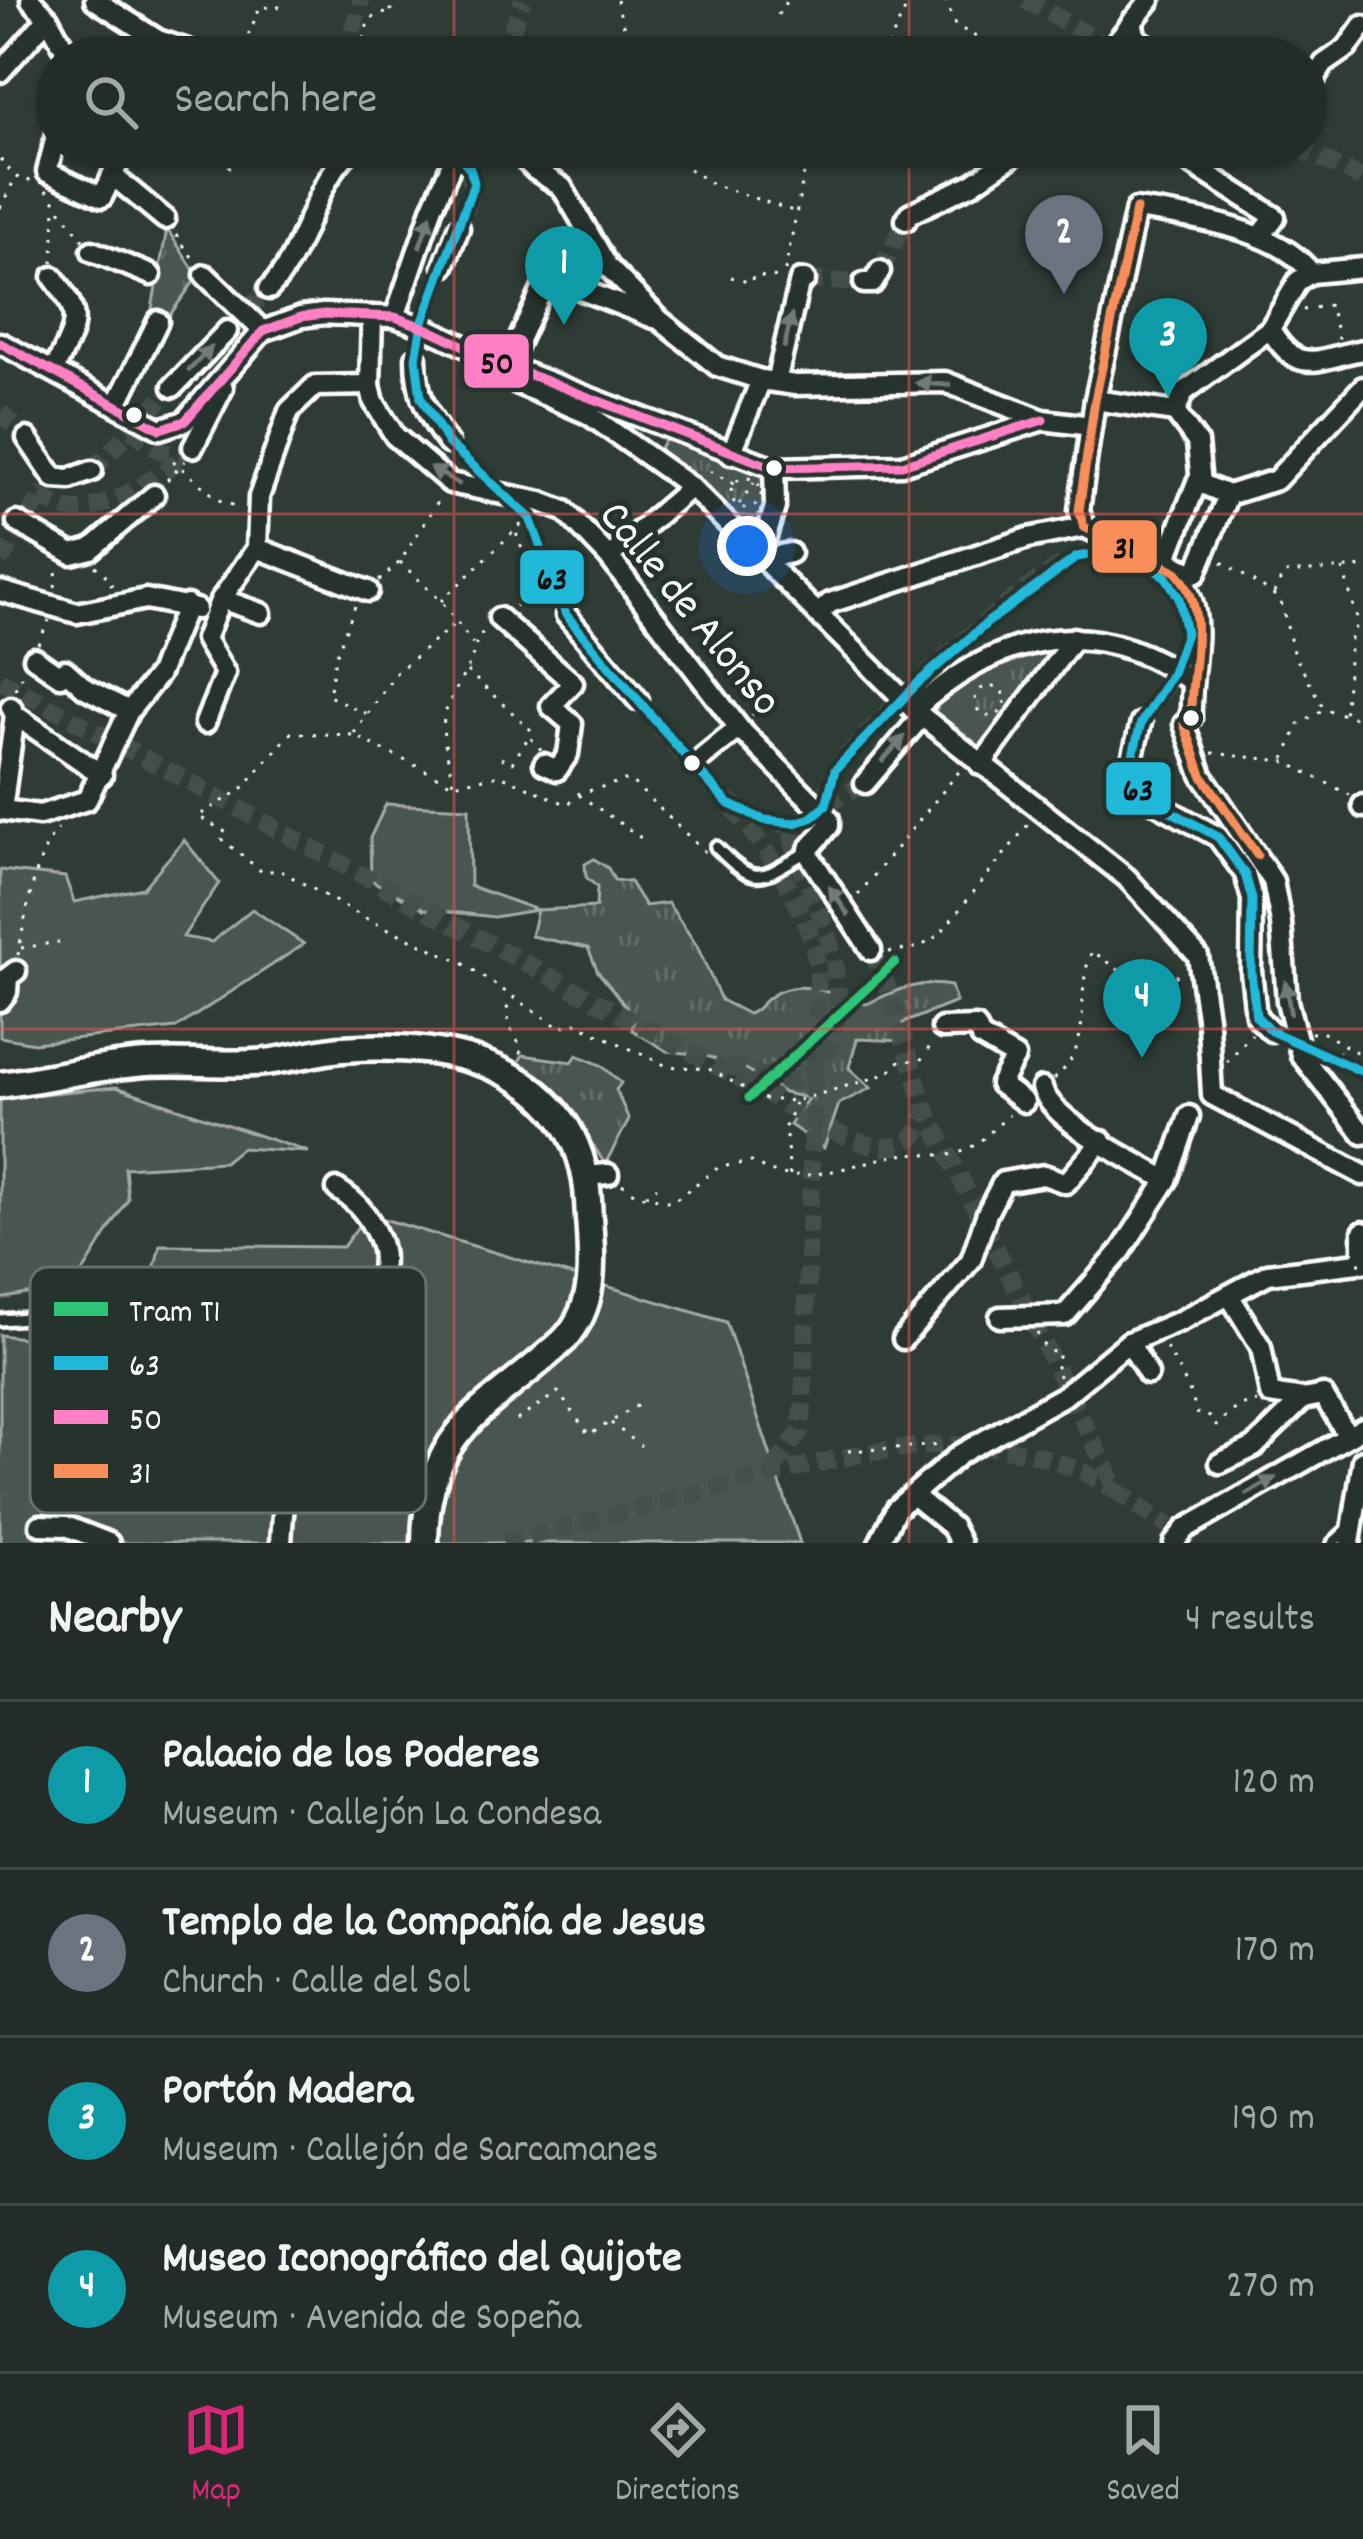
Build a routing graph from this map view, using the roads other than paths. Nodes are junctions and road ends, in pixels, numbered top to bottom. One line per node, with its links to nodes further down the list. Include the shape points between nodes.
1 (31, 0): 4 (street)
2 (95, 0): 8 (street)
3 (1150, 0): 6 (street)
4 (48, 18): 7 (street); 12 (street)
5 (1363, 26): 11 (street)
6 (1134, 30): 9 (street); 10 (street)
7 (58, 36)
8 (152, 36)
9 (1127, 36)
10 (1142, 36)
11 (1327, 62)
12 (0, 72)
13 (48, 168): 20 (street, via 101,197)
14 (116, 168): 20 (street)
15 (334, 168): 33 (street, via 284,274)
16 (450, 168): 35 (street, one-way to 16)
17 (534, 168): 36 (street, via 562,187 608,267)
18 (995, 168): 22 (street)
19 (1198, 168): 24 (street, via 1275,217)
20 (112, 175): 21 (street)
21 (165, 219)
22 (906, 220)
23 (459, 228): 26 (street)
24 (1261, 237): 28 (street); 52 (street, via 1136,209)
25 (92, 251): 29 (street)
26 (444, 266)
27 (1363, 268): 28 (street)
28 (1311, 273): 38 (street, via 1298,280)
29 (151, 275)
30 (205, 275): 39 (street)
31 (52, 277): 44 (street, via 74,304 73,332)
32 (796, 280): 47 (street, one-way to 32)
33 (269, 289)
34 (372, 316): 35 (street); 39 (street, via 301,317); 48 (street, Calle de Alonso)
35 (395, 317): 46 (street)
36 (660, 320): 46 (street, via 548,278); 47 (street, via 717,366)
37 (158, 321): 51 (street)
38 (1270, 329): 42 (street, via 1297,360); 53 (street, via 1184,392)
39 (263, 331): 45 (street)
40 (227, 332): 49 (street, one-way to 40)
41 (0, 343): 45 (street, via 160,429 184,421)
42 (1353, 352)
43 (416, 358): 57 (street, via 421,398)
44 (57, 364)
45 (232, 367): 58 (street)
46 (504, 372): 59 (street); 63 (street, via 588,414)
47 (769, 381): 54 (street, one-way to 47, via 945,382); 59 (street)
48 (370, 385): 68 (street, via 315,386 289,411 260,497); 70 (street, Calle de Alonso, one-way to 48, via 565,511 450,483 395,436)
49 (173, 387)
50 (1363, 387): 65 (street, via 1276,480)
51 (121, 396)
52 (1095, 400): 53 (street); 55 (street)
53 (1175, 412): 62 (street, via 1197,442)
54 (1043, 420): 55 (street); 60 (street, via 902,465)
55 (1091, 427): 67 (street, via 1079,510)
56 (27, 438): 61 (street, via 51,482)
57 (448, 443)
58 (194, 447)
59 (730, 454): 60 (street)
60 (774, 468): 69 (street)
61 (92, 471)
62 (1202, 484): 65 (street); 65 (street, via 1166,561 1196,573)
63 (691, 487): 69 (street); 70 (street)
64 (154, 495): 66 (street, via 92,549 72,554)
65 (1228, 495)
66 (17, 522)
67 (1084, 527): 76 (street, via 1028,538 830,603); 81 (street, via 1186,581 1196,619)
68 (256, 548): 72 (street); 74 (street)
69 (777, 555): 76 (street)
70 (609, 556): 87 (street, Calle de Alonso)
71 (0, 591): 73 (street, via 77,613 146,598)
72 (368, 591)
73 (187, 605): 74 (street); 83 (street, via 159,674)
74 (216, 607): 75 (street); 85 (street, via 205,639 225,674)
75 (261, 613)
76 (818, 614): 84 (street)
77 (566, 615): 82 (street)
78 (499, 618): 90 (street, via 573,682 551,706 572,724 568,754 557,770)
79 (1074, 638): 81 (street, via 1145,652); 84 (street, via 988,658 934,691); 89 (street)
80 (34, 658): 83 (street)
81 (1192, 682): 105 (street, one-way to 81, via 1300,1054 1273,880 1192,751 1184,724)
82 (638, 700)
83 (129, 711): 91 (street)
84 (918, 713): 89 (street); 92 (street, one-way to 84)
85 (205, 723)
86 (1142, 723): 100 (street, via 1130,767 1141,795 1218,837 1246,874 1256,1016)
87 (739, 728): 88 (street); 95 (street, Calle de Alonso, via 830,824)
88 (702, 758)
89 (976, 760): 107 (street, via 1127,878 1198,956 1212,1095)
90 (544, 764)
91 (102, 776): 93 (street, via 93,807 40,815 2,810); 93 (street, via 13,710)
92 (865, 782)
93 (2, 789)
94 (716, 847): 95 (lane, via 754,876)
95 (808, 851): 96 (street, one-way to 95)
96 (872, 950)
97 (8, 969): 98 (street)
98 (0, 1001)
99 (942, 1028): 103 (street, via 976,1027 1015,1057 1000,1084)
100 (1267, 1028)
101 (0, 1085): 123 (street, via 115,1066 259,1063 362,1048 430,1050 481,1063 542,1095 597,1175 584,1314 461,1428)
102 (1042, 1088): 106 (street, via 1047,1102)
103 (1024, 1102)
104 (1189, 1116): 108 (street)
105 (1363, 1134)
106 (1102, 1141): 108 (street); 117 (street, via 1066,1183 1044,1175 1003,1182 971,1260)
107 (1363, 1175)
108 (1167, 1180): 114 (street, via 1121,1251 1065,1315)
109 (337, 1190): 112 (street, via 368,1214 382,1247)
110 (1363, 1232): 111 (street)
111 (1361, 1263): 113 (street, via 1268,1274)
112 (380, 1267)
113 (1229, 1295): 118 (street); 120 (street, via 1261,1347 1270,1394)
114 (1000, 1317)
115 (30, 1318): 116 (lane)
116 (0, 1320)
117 (904, 1339)
118 (1129, 1342): 119 (street); 126 (street, via 1065,1395 960,1454)
119 (1148, 1374)
120 (1303, 1399): 121 (street, via 1323,1395); 124 (street, via 1254,1447)
121 (1357, 1434): 129 (street, one-way to 121)
122 (1363, 1460): 130 (street)
123 (438, 1462): 125 (lane); 133 (street)
124 (1220, 1462)
125 (439, 1495)
126 (914, 1496): 134 (street, via 896,1509); 135 (street)
127 (282, 1513): 132 (street)
128 (40, 1525): 131 (street)
129 (1174, 1534)
130 (1350, 1535): 136 (lane)
131 (109, 1543)
132 (280, 1543)
133 (425, 1543)
134 (879, 1543)
135 (960, 1543)
136 (1334, 1543)

